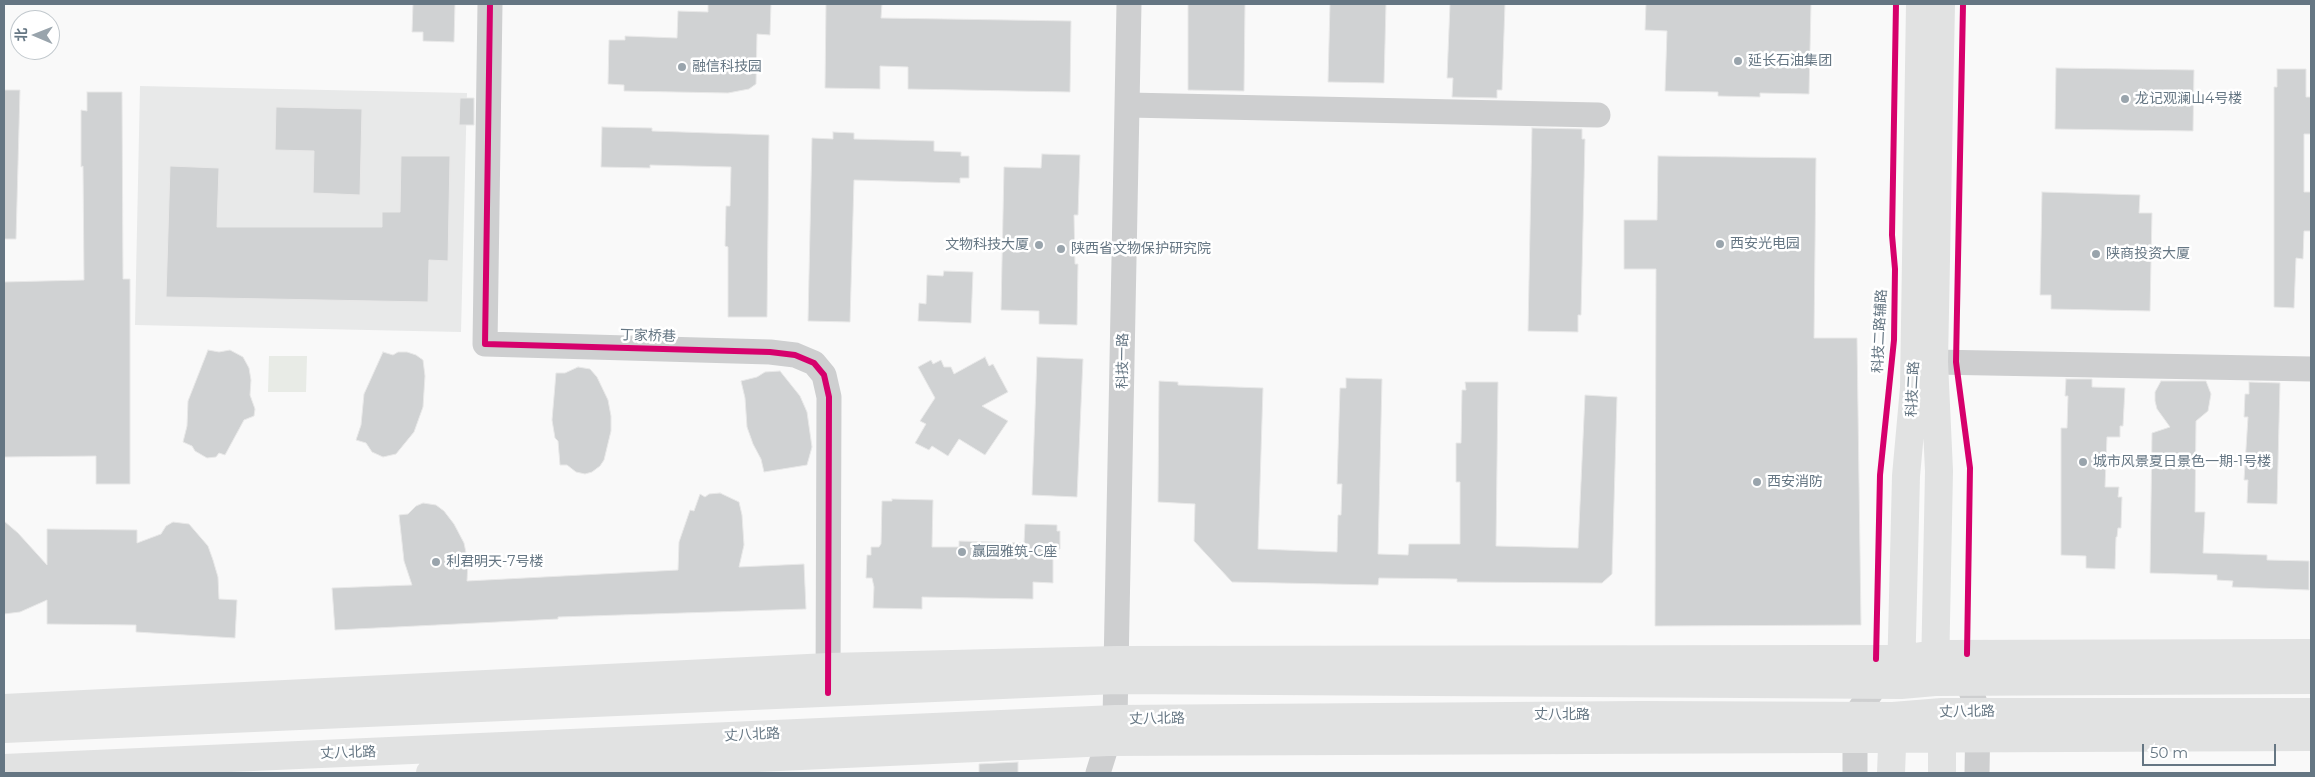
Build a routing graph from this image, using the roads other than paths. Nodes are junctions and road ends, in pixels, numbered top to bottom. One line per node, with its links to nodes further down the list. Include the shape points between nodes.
1 (490, 4): 14 (street, 丁家桥巷, via 485,344 770,352 795,355 814,363 824,374 829,397)
2 (1130, 4): 5 (street, 科技一路)
3 (1920, 4): 13 (main road, 科技二路, via 1914,388)
4 (1941, 4): 7 (main road, 科技二路)
5 (1128, 105): 6 (street); 12 (street, 科技一路)
6 (1598, 115)
7 (1934, 362): 8 (street); 10 (main road, 科技二路, via 1939,471)
8 (2311, 369)
9 (2311, 652): 11 (main road)
10 (1935, 654): 11 (main road); 13 (main road); 16 (main road, 科技二路)
11 (1967, 654): 17 (street)
12 (1117, 670): 13 (main road); 14 (main road); 25 (street, 科技一路)
13 (1888, 672): 16 (main road); 22 (main road, 科技二路); 23 (street)
14 (828, 680): 18 (main road); 24 (main road)
15 (2311, 680): 17 (main road)
16 (1935, 682): 17 (main road); 20 (main road, 科技二路)
17 (1968, 682): 21 (street)
18 (4, 708)
19 (2311, 712): 21 (main road, 丈八北路)
20 (1942, 725): 21 (main road, 丈八北路); 22 (main road, 丈八北路); 32 (main road, 科技二路)
21 (1978, 725): 26 (main road); 33 (street)
22 (1892, 727): 23 (main road, 丈八北路); 31 (main road, 科技二路)
23 (1855, 728): 25 (main road, 丈八北路, via 1640,715); 30 (street)
24 (4, 729)
25 (1112, 730): 27 (main road, 丈八北路); 28 (main road); 29 (street, 科技一路)
26 (2311, 737)
27 (4, 768)
28 (430, 773)
29 (1098, 773)
30 (1855, 773)
31 (1891, 773)
32 (1942, 773)
33 (1977, 773)

